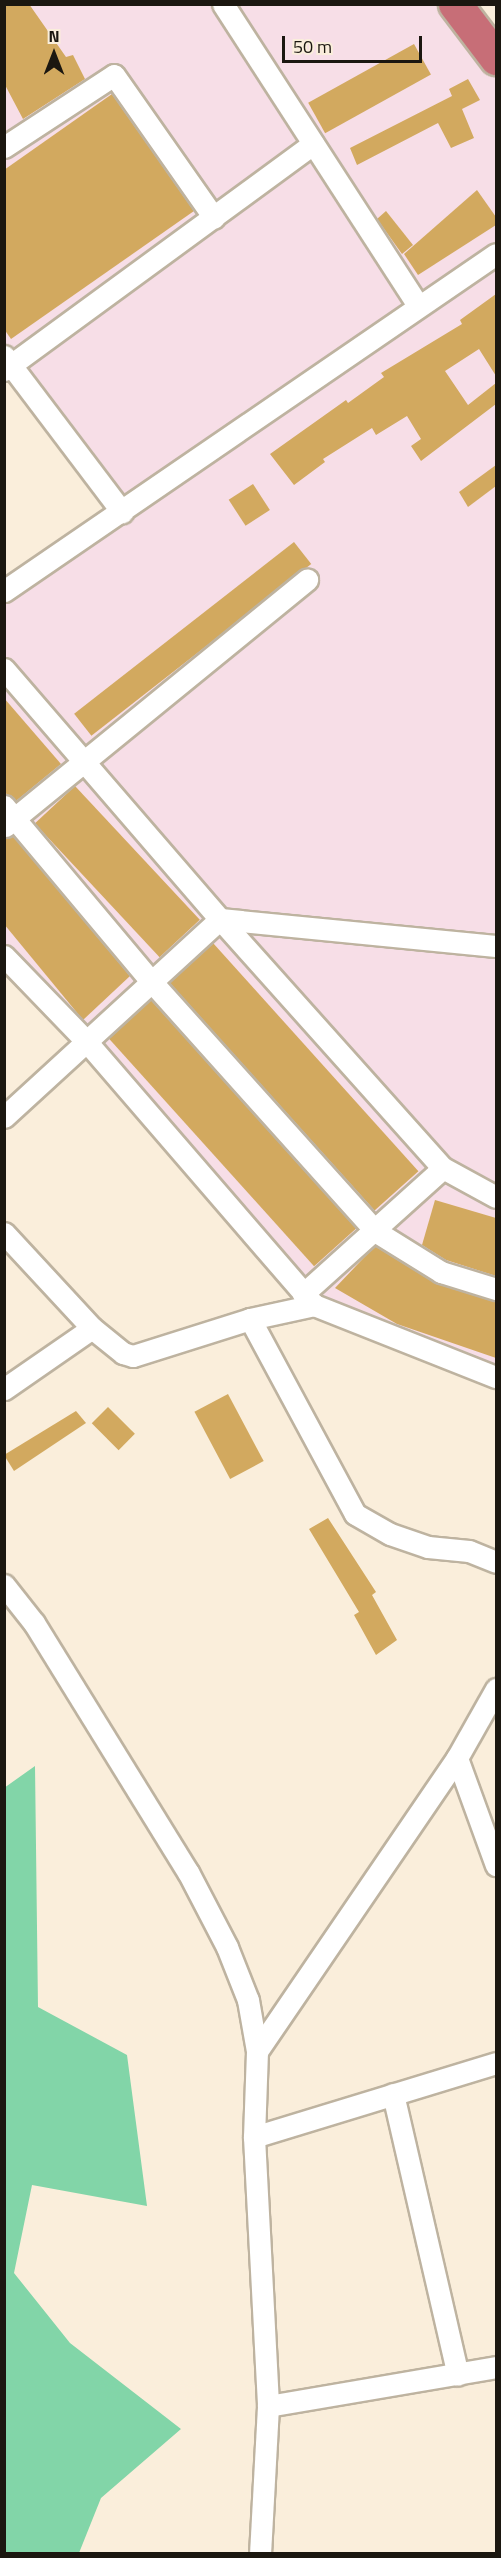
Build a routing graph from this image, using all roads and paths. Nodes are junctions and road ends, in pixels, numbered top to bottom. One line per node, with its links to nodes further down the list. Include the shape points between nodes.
1 (223, 4): 4 (street)
2 (455, 4): 3 (highway)
3 (496, 58)
4 (313, 144): 6 (street); 8 (street)
5 (4, 147): 6 (street, via 114,75)
6 (214, 218): 9 (street)
7 (494, 259): 8 (street)
8 (418, 306): 10 (street)
9 (7, 364): 10 (street)
10 (122, 512): 12 (street)
11 (308, 580): 14 (street)
12 (4, 591)
13 (4, 669): 14 (street)
14 (84, 763): 15 (street); 16 (street)
15 (8, 816): 19 (street)
16 (220, 919): 17 (street); 19 (street); 22 (street)
17 (496, 946)
18 (4, 956): 20 (street)
19 (151, 981): 20 (street); 24 (street)
20 (86, 1041): 21 (street); 27 (street)
21 (4, 1118)
22 (443, 1168): 23 (street); 24 (street)
23 (496, 1197)
24 (375, 1231): 26 (street, via 441,1272); 27 (street)
25 (4, 1233): 29 (street)
26 (496, 1289)
27 (308, 1299): 28 (street); 30 (street)
28 (250, 1319): 29 (street, via 133,1356 123,1353); 32 (street, via 355,1514 390,1534 428,1547 469,1551)
29 (92, 1328): 31 (street)
30 (496, 1377)
31 (4, 1389)
32 (496, 1562)
33 (4, 1585): 37 (street, via 34,1623 188,1872 240,1979)
34 (496, 1689): 35 (street)
35 (457, 1758): 36 (street); 37 (street)
36 (496, 1865)
37 (257, 2051): 40 (street)
38 (496, 2063): 39 (street)
39 (393, 2094): 40 (street); 42 (street)
40 (254, 2137): 43 (street)
41 (496, 2367): 42 (street)
42 (458, 2375): 43 (street)
43 (268, 2406): 44 (street)
44 (260, 2553)

